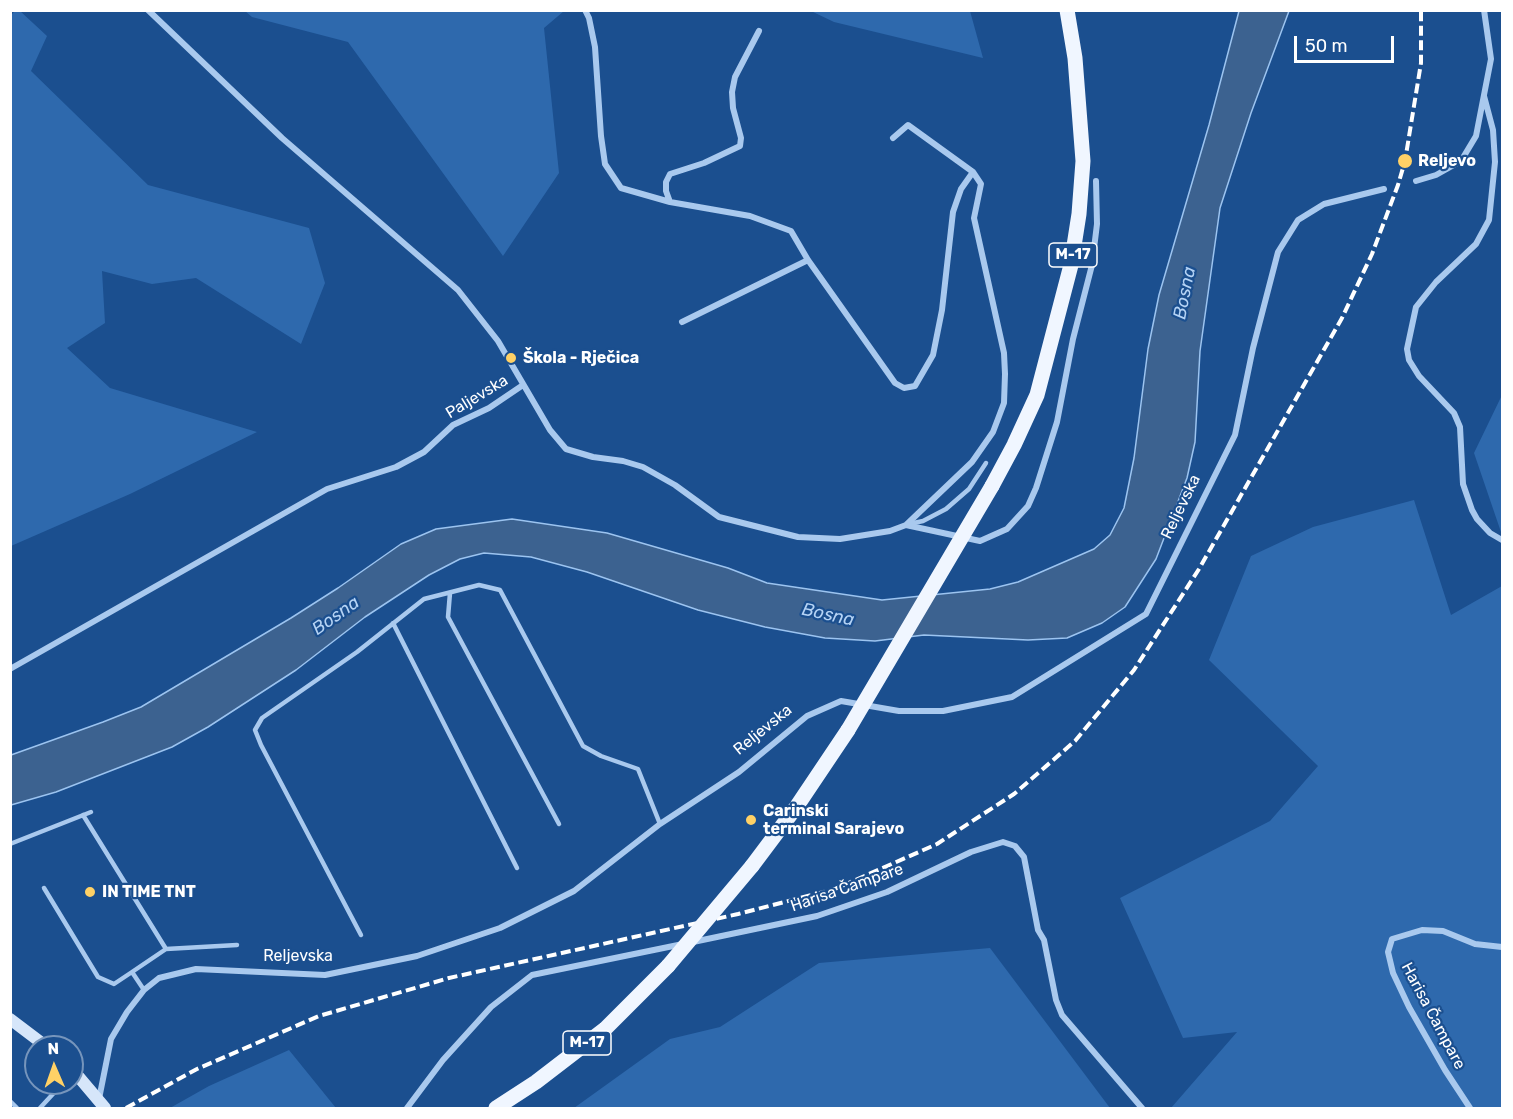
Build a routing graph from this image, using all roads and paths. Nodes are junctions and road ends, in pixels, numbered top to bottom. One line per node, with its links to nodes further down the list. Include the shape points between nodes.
1 (147, 10): 15 (street, Paljevska, via 282,138 458,290 498,341)
2 (585, 10): 12 (street, via 595,47 605,164 621,188)
3 (1067, 10): 44 (main road, M-17, bridge, via 1083,161 1079,214 1071,265 1037,395 1014,445 848,730 752,866 668,966 605,1029)
4 (1484, 10): 6 (street, via 1491,59)
5 (759, 30): 12 (street, via 735,77 732,92 740,146 670,174 666,191)
6 (1484, 96): 10 (street, via 1476,136 1461,161); 18 (street, via 1493,130 1495,162 1489,220 1476,244 1416,307 1407,349 1419,376 1454,413 1460,426 1463,484 1472,510 1490,533)
7 (893, 138): 8 (street, via 908,125)
8 (973, 172): 13 (street, via 961,189 954,212 933,354 915,386 904,388 895,384); 17 (street, via 981,184 974,218 1004,352 1004,403 993,432 972,462)
9 (1096, 181): 17 (street, via 1097,224 1092,265 1057,422 1028,506 1007,529 980,542)
10 (1416, 181)
11 (1384, 189): 25 (street, Reljevska, via 1324,204 1298,220 1278,252 1235,435 1146,614 1012,697 943,711 899,711 841,701 807,716 739,772)
12 (670, 202): 13 (street, via 750,216 791,231)
13 (808, 260): 14 (street)
14 (682, 322)
15 (523, 385): 17 (street, via 566,449 643,466 719,517 798,537 840,538); 21 (street, Paljevska, via 489,408 453,424 415,457 327,489)
16 (986, 463): 17 (lane, via 969,489 946,509)
17 (906, 525)
18 (1503, 540)
19 (450, 593): 20 (lane, via 424,599); 24 (lane, via 448,616); 25 (lane, via 479,585 500,590 583,746 638,769)
20 (393, 623): 27 (lane); 29 (lane, via 262,718 255,730)
21 (10, 669)
22 (91, 812): 23 (lane)
23 (83, 815): 26 (lane); 32 (lane)
24 (559, 824)
25 (660, 824): 34 (street, Reljevska, via 574,891 500,928 417,956 325,975 196,969 159,978)
26 (10, 844)
27 (517, 868)
28 (44, 888): 33 (lane, via 98,977 114,984)
29 (361, 935)
30 (237, 945): 32 (lane)
31 (1503, 947): 46 (street, Harisa Čampare, via 1475,944 1443,931 1422,930 1392,939 1388,952 1409,1007)
32 (166, 949): 33 (lane)
33 (132, 972): 34 (lane)
34 (144, 990): 40 (street, Reljevska, via 111,1039)
35 (10, 1018): 36 (main road)
36 (32, 1035)
37 (84, 1084): 40 (main road, Reljevska)
38 (52, 1095): 42 (lane)
39 (10, 1101): 41 (lane)
40 (102, 1104)
41 (17, 1108)
42 (40, 1108)
43 (407, 1108): 45 (street, Harisa Čampare, via 490,1007 532,975 817,916 887,892 971,852 1004,842 1015,846 1024,857 1038,930 1044,940 1062,1015)
44 (496, 1108)
45 (1142, 1108)
46 (1470, 1108)

